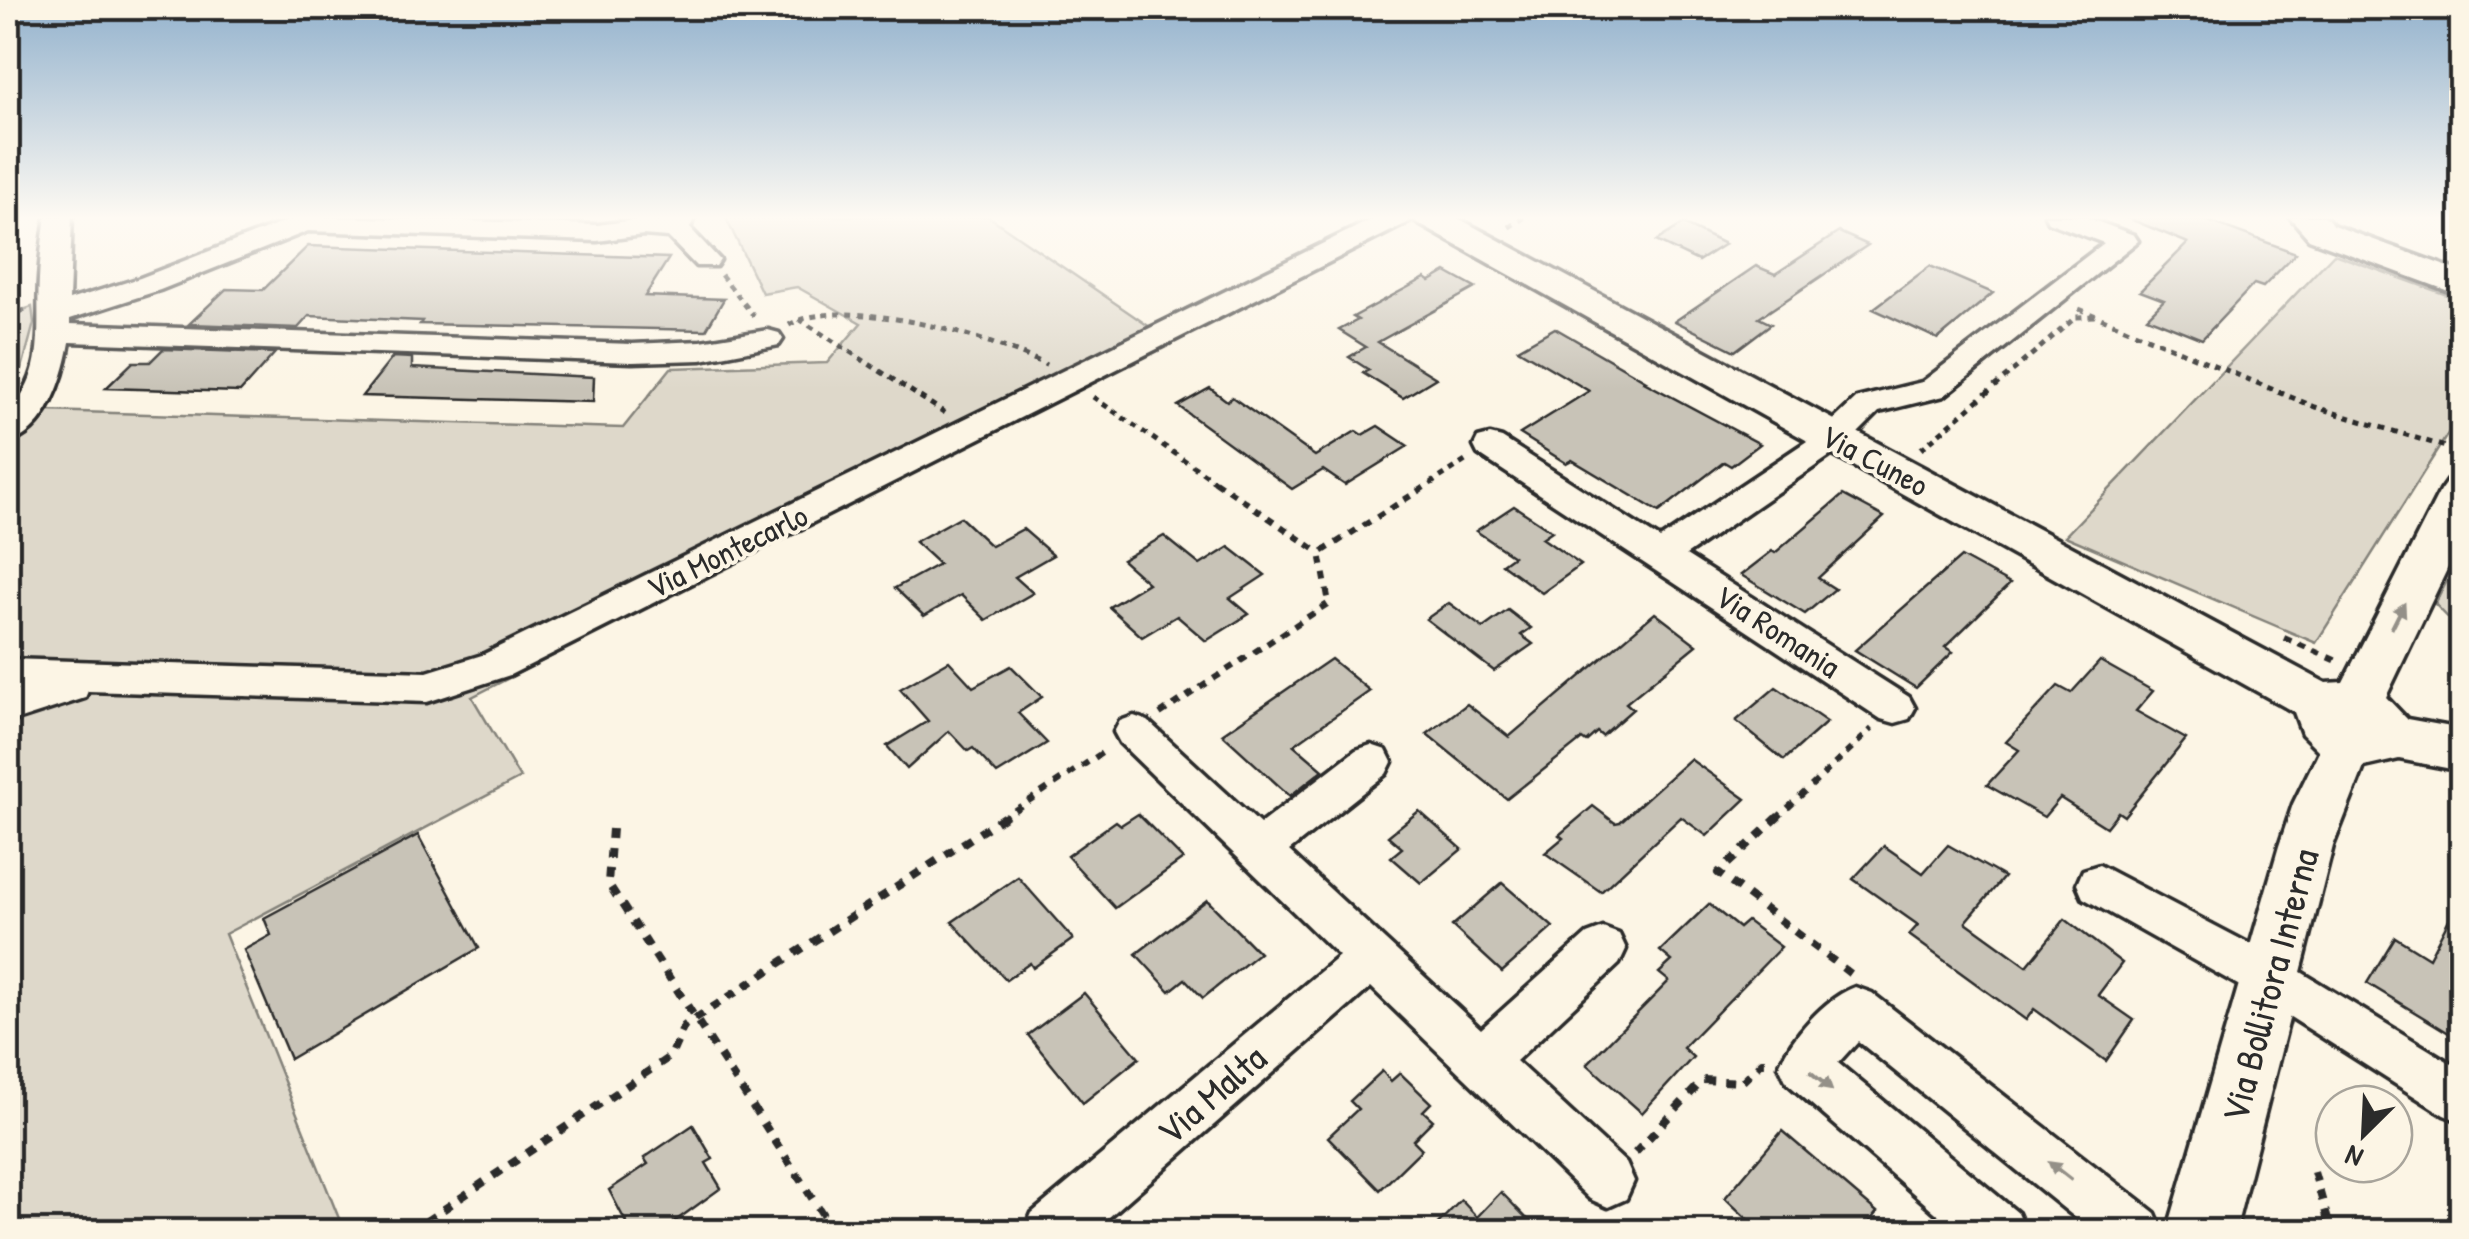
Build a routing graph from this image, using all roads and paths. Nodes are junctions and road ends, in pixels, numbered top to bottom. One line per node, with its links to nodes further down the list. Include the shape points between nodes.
1 (54, 274): 11 (street)
2 (177, 274): 11 (street)
3 (719, 274): 12 (path)
4 (1284, 274): 13 (street, Via Montecarlo)
5 (1534, 274): 16 (street, Via Cuneo)
6 (2083, 274): 9 (street)
7 (2432, 274): 8 (street)
8 (2462, 285)
9 (2052, 298): 10 (path); 16 (street, via 1933,389 1868,405)
10 (2096, 316): 18 (path, via 2326,412); 19 (path, via 2076,317)
11 (56, 323): 12 (street, via 594,351 735,348); 15 (street, via 38,398)
12 (768, 339)
13 (1070, 381): 14 (street, Via Montecarlo); 14 (path, via 1026,352 896,320 799,319); 21 (path)
14 (972, 430): 24 (street, Via Montecarlo, via 496,665 427,687)
15 (8, 432)
16 (1834, 438): 22 (street); 27 (street, Via Cuneo)
17 (1490, 446): 21 (path); 22 (street, Via Romania)
18 (2462, 452)
19 (1916, 453)
20 (2462, 492): 27 (street, Via Bollitora Interna, one-way to 20)
21 (1320, 553): 28 (path, via 1328,603)
22 (1661, 556): 26 (street, Via Romania)
23 (8, 674): 24 (street, Via Montecarlo)
24 (132, 678): 25 (street, via 48,692)
25 (8, 708)
26 (1895, 708): 37 (path, via 1718,873 1871,990)
27 (2354, 722): 29 (street, Via Cuneo); 36 (street, Via Bollitora Interna, via 2306,846)
28 (1134, 732): 32 (street); 38 (path)
29 (2462, 750)
30 (1371, 762): 32 (street)
31 (612, 829): 38 (path, via 608,882)
32 (1259, 850): 35 (street)
33 (2099, 884): 36 (street)
34 (1603, 949): 39 (street)
35 (1372, 957): 39 (street); 47 (street, Via Malta)
36 (2272, 979): 41 (street); 50 (street, Via Bollitora Interna)
37 (1855, 1009): 40 (street); 49 (street, one-way to 37)
38 (696, 1018): 45 (path, via 684,1026 671,1056); 46 (path)
39 (1481, 1061): 42 (street)
40 (1804, 1066): 42 (path, via 1762,1062 1742,1082 1703,1080); 48 (street, one-way to 48)
41 (2462, 1098)
42 (1608, 1182)
43 (2318, 1184): 44 (path)
44 (2328, 1220)
45 (410, 1232)
46 (834, 1232)
47 (1051, 1232)
48 (1999, 1232)
49 (2136, 1232)
50 (2200, 1232)

